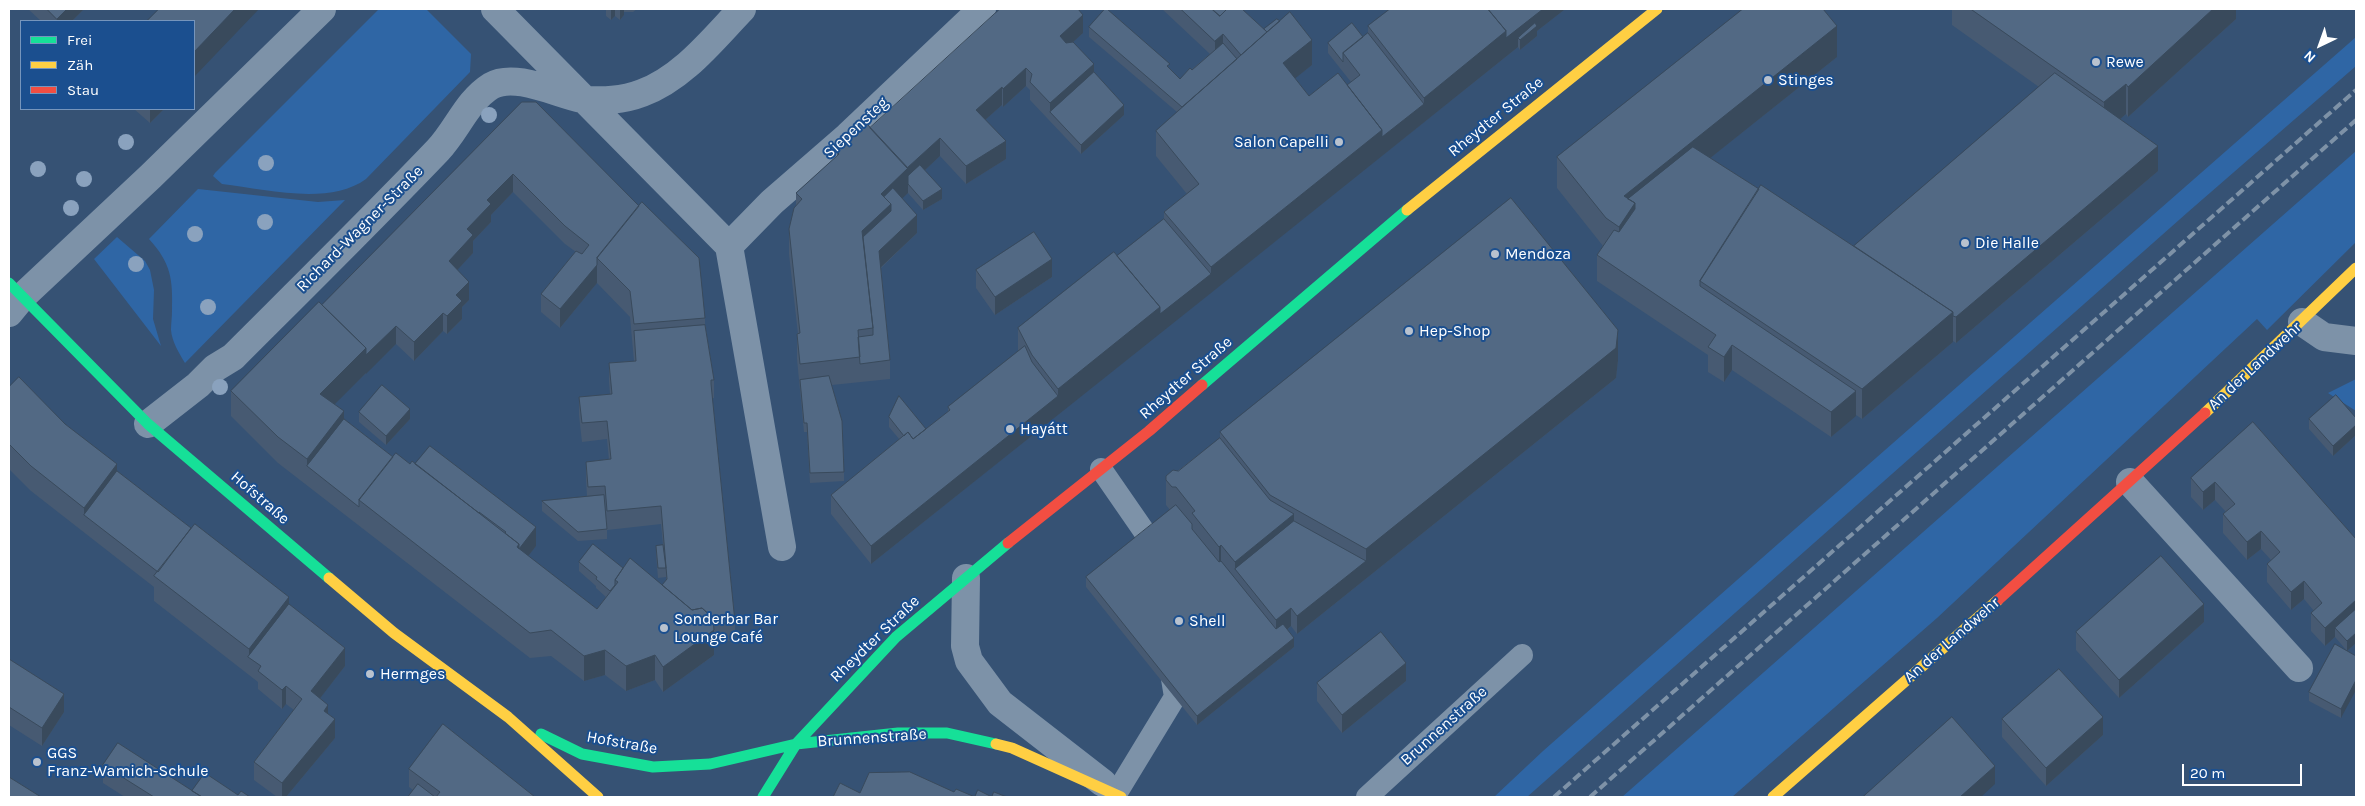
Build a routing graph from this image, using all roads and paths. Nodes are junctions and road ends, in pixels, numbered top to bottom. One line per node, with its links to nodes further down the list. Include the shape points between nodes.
1 (322, 9): 9 (street, via 136,190)
2 (496, 9): 6 (street)
3 (742, 9): 6 (street, Richard-Wagner-Straße, via 701,52 659,86 640,94 608,100)
4 (982, 9): 7 (street, Siepensteg, via 848,136 772,202)
5 (1657, 9): 13 (main road, Rheydter Straße, via 1383,229 1150,431)
6 (583, 99): 7 (street); 12 (street, Richard-Wagner-Straße, via 510,80 492,86 473,102 440,148 233,357 215,368)
7 (729, 246): 15 (street)
8 (2356, 268): 10 (main road, An der Landwehr)
9 (13, 297): 12 (main road, Hofstraße)
10 (2302, 322): 11 (street, via 2324,336); 14 (main road, An der Landwehr)
11 (2356, 341)
12 (148, 424): 21 (main road, Hofstraße, via 394,633)
13 (1101, 469): 16 (main road, Rheydter Straße); 17 (lane, via 1148,537)
14 (2130, 482): 20 (street); 27 (main road, An der Landwehr)
15 (782, 547)
16 (966, 578): 22 (main road, Rheydter Straße, via 896,637); 23 (street, via 965,646 969,662 1000,703)
17 (1156, 584)
18 (1167, 650): 23 (lane, via 1175,697)
19 (1522, 655): 26 (lane, Brunnenstraße)
20 (2300, 668)
21 (508, 717): 22 (main road, Hofstraße, via 582,754 653,768 710,764); 24 (main road, Hofstraße)
22 (796, 744): 23 (main road, Brunnenstraße, via 898,733 948,733 1012,748); 25 (main road, Rheydter Straße)
23 (1118, 795)
24 (598, 797)
25 (763, 797)
26 (1367, 797)
27 (1773, 797)

